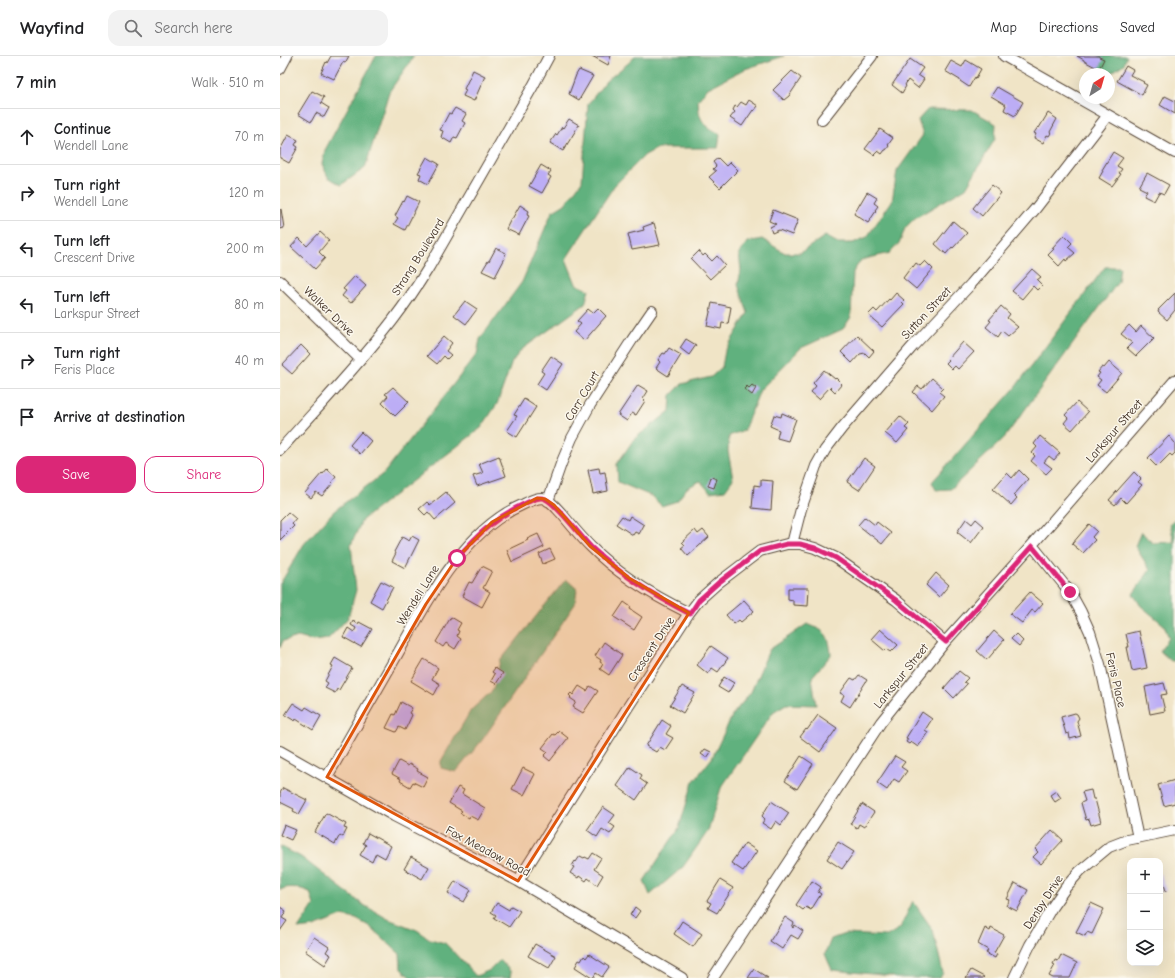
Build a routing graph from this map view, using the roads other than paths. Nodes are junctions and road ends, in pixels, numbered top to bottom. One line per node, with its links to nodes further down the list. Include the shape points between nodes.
1 (287, 56): 5 (street)
2 (549, 56): 11 (street, Strang Boulevard, via 429,267 393,320)
3 (872, 56): 7 (street)
4 (1004, 56): 6 (street)
5 (280, 69)
6 (1108, 115): 8 (street); 15 (street, Sutton Street, via 1036,208 971,284 913,346 825,450 816,466)
7 (822, 120)
8 (1175, 153)
9 (280, 281): 11 (street, Walker Drive)
10 (652, 311): 14 (street, Carr Court, via 590,405 572,438)
11 (360, 360): 13 (street, Strang Boulevard)
12 (1175, 380): 16 (street, Larkspur Street)
13 (280, 450)
14 (548, 501): 17 (street, via 607,561 669,604); 20 (street, Wendell Lane, via 545,498 537,498 513,508 492,522 457,558 426,604)
15 (792, 544): 17 (street, Crescent Drive, via 760,551 699,600); 18 (street, Crescent Drive, via 815,548 836,558 896,600)
16 (1032, 546): 18 (street, Larkspur Street); 22 (street, Feris Place, via 1070,592 1090,632 1100,664)
17 (690, 614): 23 (street, Crescent Drive)
18 (946, 642): 25 (street, Larkspur Street, via 881,722)
19 (280, 751): 20 (street, Fox Meadow Road)
20 (326, 777): 23 (street, Fox Meadow Road)
21 (1175, 830): 22 (street, Denby Drive)
22 (1138, 838): 26 (street, Denby Drive, via 1109,847 1080,871 1052,907)
23 (518, 881): 24 (street, Fox Meadow Road)
24 (682, 978)
25 (714, 978)
26 (1014, 978)

